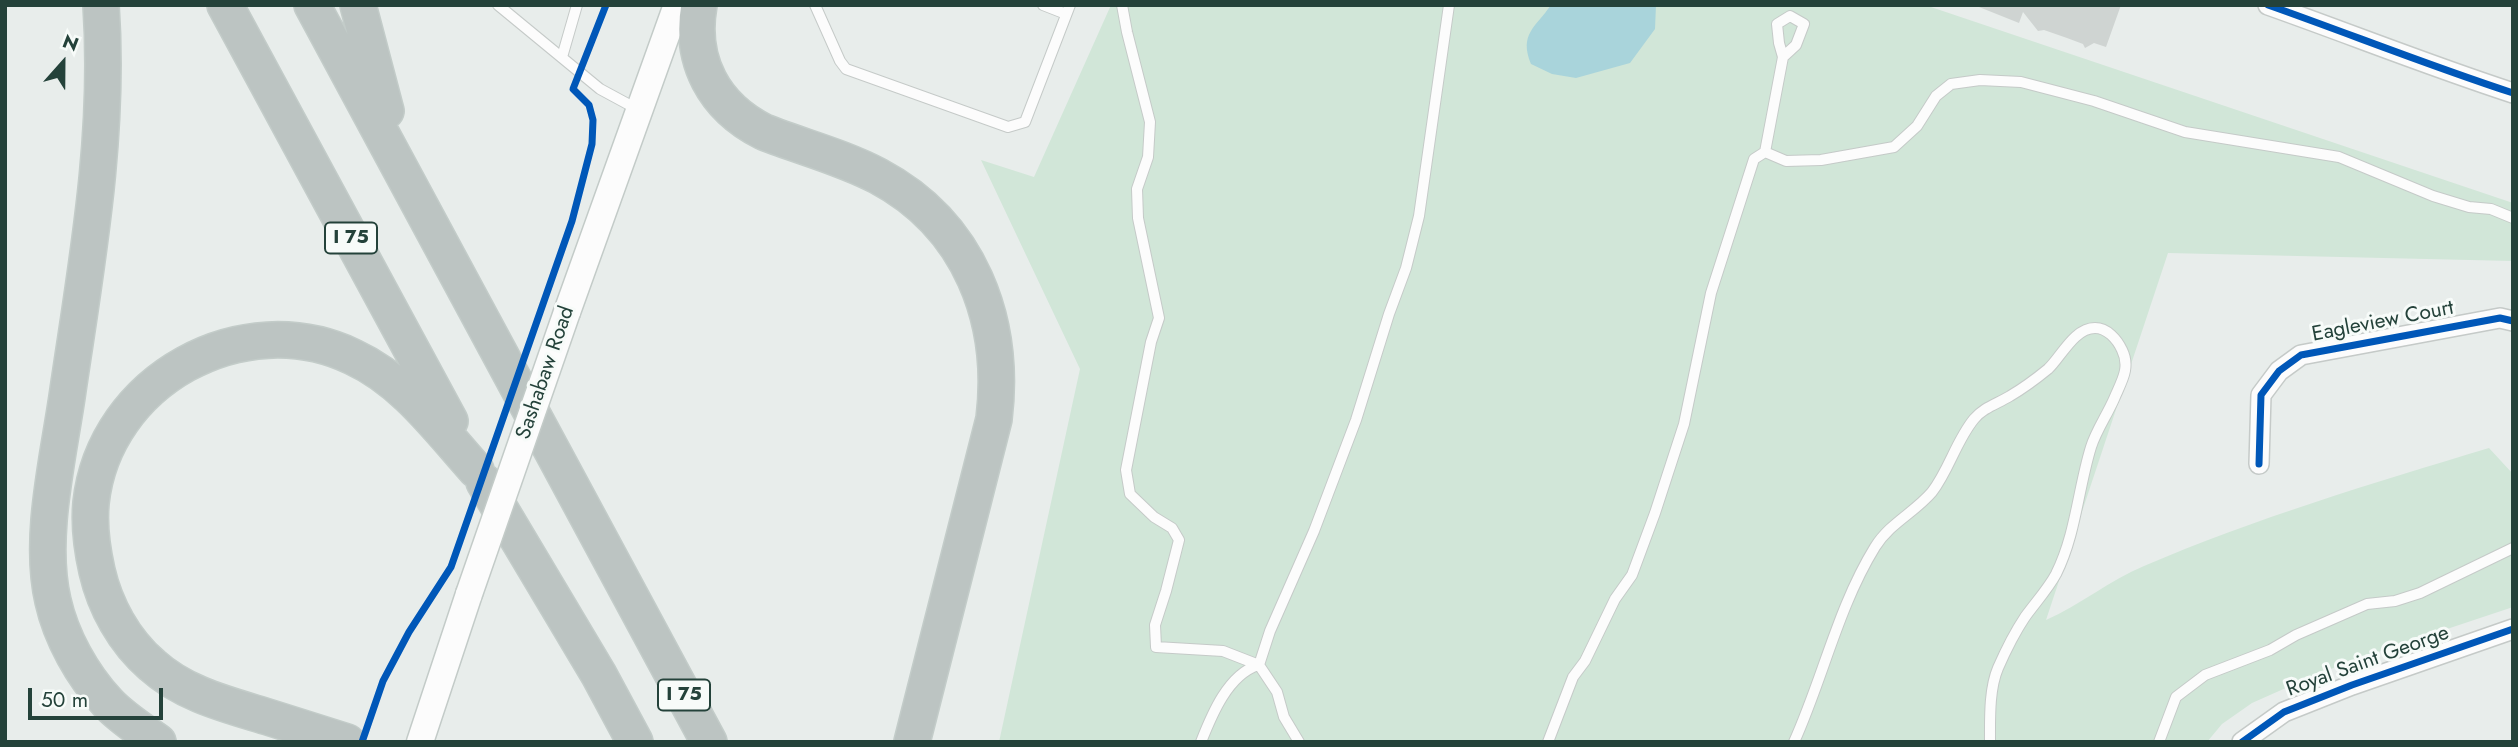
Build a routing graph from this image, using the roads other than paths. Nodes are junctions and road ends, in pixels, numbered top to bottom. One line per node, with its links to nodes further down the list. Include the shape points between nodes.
1 (101, 5): 28 (highway, via 104,101 100,156 49,521 47,574 61,629 89,680 108,703)
2 (225, 5): 24 (highway, I 75)
3 (312, 5): 20 (highway, I 75)
4 (358, 5): 20 (highway, via 378,87)
5 (498, 5): 15 (lane)
6 (577, 5): 15 (lane)
7 (677, 5): 18 (main road, Sashabaw Road)
8 (699, 5): 33 (highway, via 698,53 707,79 726,106 764,132 866,170 907,194 955,244 977,283 995,338 994,419)
9 (815, 5): 14 (lane, via 846,69 1008,127 1025,122)
10 (1042, 5): 14 (lane)
11 (1122, 5): 27 (lane, via 1150,122 1138,218 1159,318 1126,470 1130,494 1172,528 1179,540 1155,625 1156,647 1223,651)
12 (1449, 5): 27 (lane, via 1419,216 1406,268 1356,420)
13 (2268, 5): 17 (street)
14 (1068, 10)
15 (562, 57): 18 (lane, via 600,89)
16 (1783, 57): 19 (lane)
17 (2513, 93)
18 (640, 111): 30 (main road, Sashabaw Road, bridge)
19 (1765, 152): 21 (lane, via 1786,161 1821,160 1894,147 1951,84 2021,82 2185,131 2339,157 2433,196); 36 (lane, via 1754,159 1710,293 1684,424 1655,513 1632,575 1573,677)
20 (419, 203): 32 (highway, I 75)
21 (2513, 218)
22 (2513, 321): 23 (street, Eagleview Court, via 2500,318 2301,355 2278,371 2262,396)
23 (2259, 464)
24 (476, 471): 29 (highway, via 382,373 330,348 274,339 211,350 181,366 137,402 106,450 91,502 94,557 100,587 131,642 174,683 204,697); 31 (highway, I 75)
25 (2513, 548): 39 (lane, via 2420,593 2367,604 2205,676 2176,697)
26 (2513, 629): 40 (street, Royal Saint George, via 2284,712)
27 (1259, 665): 34 (lane, via 1248,669 1221,699); 35 (lane, via 1277,692 1284,717)
28 (158, 742)
29 (347, 742)
30 (420, 742)
31 (635, 742)
32 (709, 742)
33 (912, 742)
34 (1201, 742)
35 (1299, 742)
36 (1548, 742)
37 (1794, 742): 38 (lane, via 1849,601 1887,530 1934,490 1975,417 2048,369 2084,332 2101,329 2119,344 2127,369 2092,444 2078,508 2055,576 2023,621 1997,670)
38 (1990, 742)
39 (2160, 742)
40 (2242, 742)

